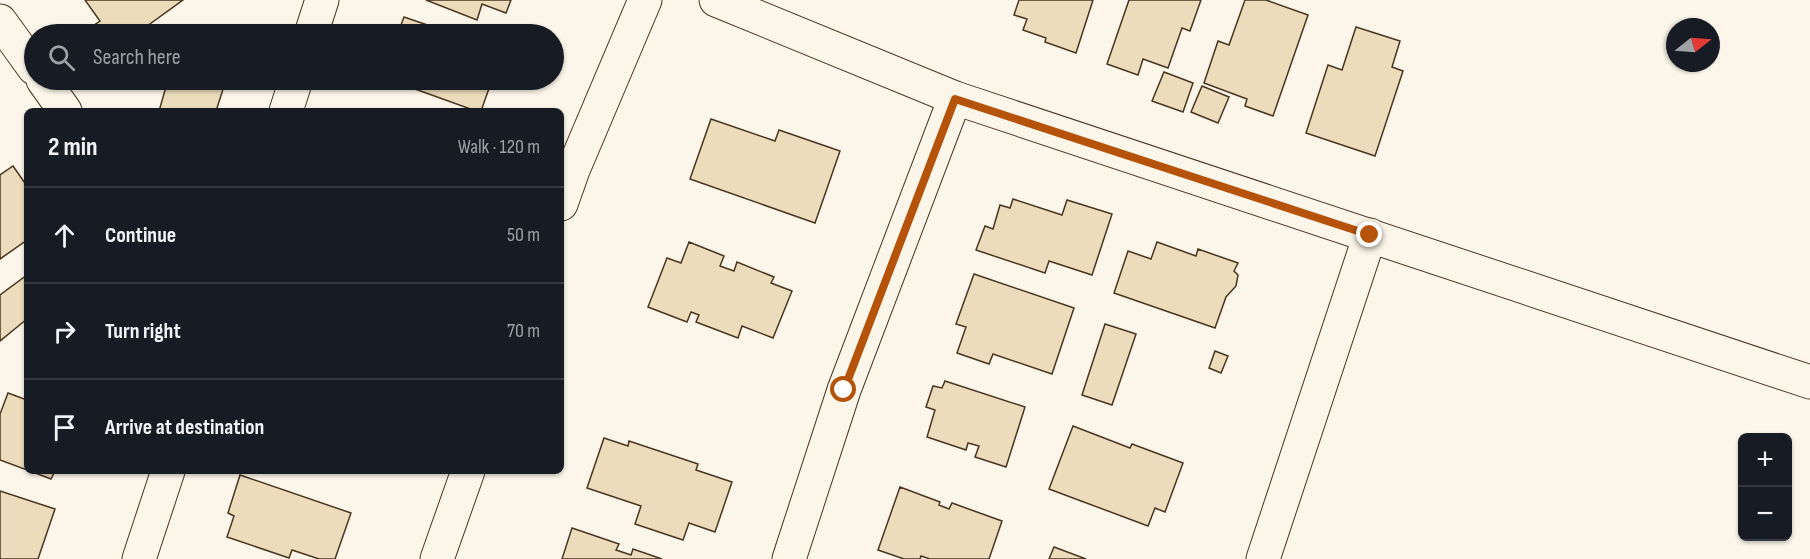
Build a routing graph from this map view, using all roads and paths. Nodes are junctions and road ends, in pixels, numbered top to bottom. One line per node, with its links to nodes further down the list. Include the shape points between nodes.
1 (322, 0): 5 (street)
2 (645, 0): 12 (street)
3 (716, 0): 9 (street)
4 (0, 21): 6 (street)
5 (314, 24)
6 (24, 54)
7 (50, 90): 10 (street)
8 (293, 90): 11 (street)
9 (955, 99): 13 (street); 19 (street, via 844,390)
10 (63, 108)
11 (287, 108)
12 (564, 196)
13 (1370, 235): 14 (street); 20 (street)
14 (1810, 382)
15 (167, 474): 17 (street)
16 (467, 474): 18 (street)
17 (139, 559)
18 (437, 559)
19 (789, 559)
20 (1263, 559)

